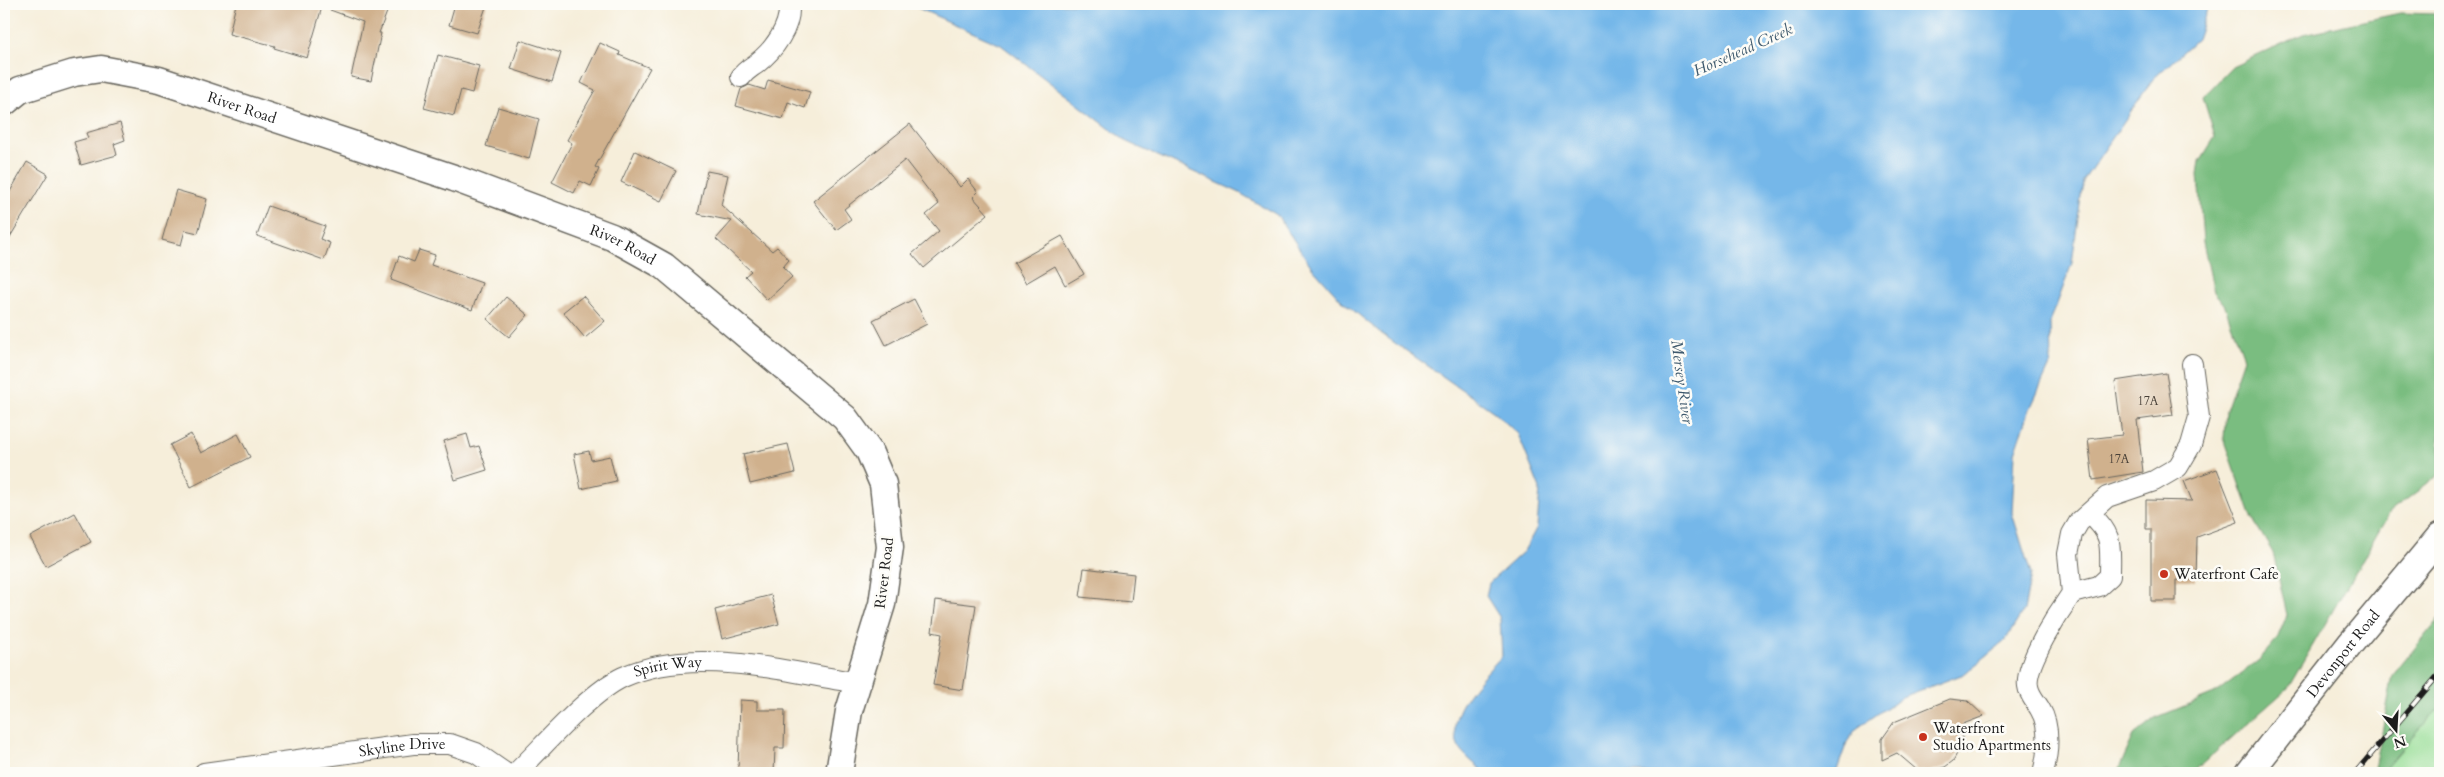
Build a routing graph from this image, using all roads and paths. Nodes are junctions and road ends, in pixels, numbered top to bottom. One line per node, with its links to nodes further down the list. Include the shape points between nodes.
1 (789, 4): 2 (street, via 787,27 768,52)
2 (741, 77)
3 (4, 103): 8 (main road, River Road, via 20,90 74,73 101,69 159,80 454,178 612,237 664,266 845,418 869,451 883,484 890,546 882,604)
4 (2192, 364): 5 (street, via 2199,416 2191,445 2178,467 2154,481 2107,498)
5 (2090, 514): 7 (street, via 2079,522 2072,534 2068,554); 7 (street, via 2104,526 2110,540 2110,576 2099,586)
6 (2440, 536): 14 (main road, Devonport Road)
7 (2072, 593): 13 (street, via 2047,633 2029,671 2027,685 2046,725 2048,747)
8 (858, 683): 11 (street, Spirit Way, via 702,661 659,665 622,678 588,703); 12 (main road, River Road, via 849,711)
9 (204, 773): 10 (street, Skyline Drive, via 413,744 450,744 476,753)
10 (505, 773)
11 (516, 773)
12 (839, 773)
13 (2043, 773)
14 (2249, 773)

